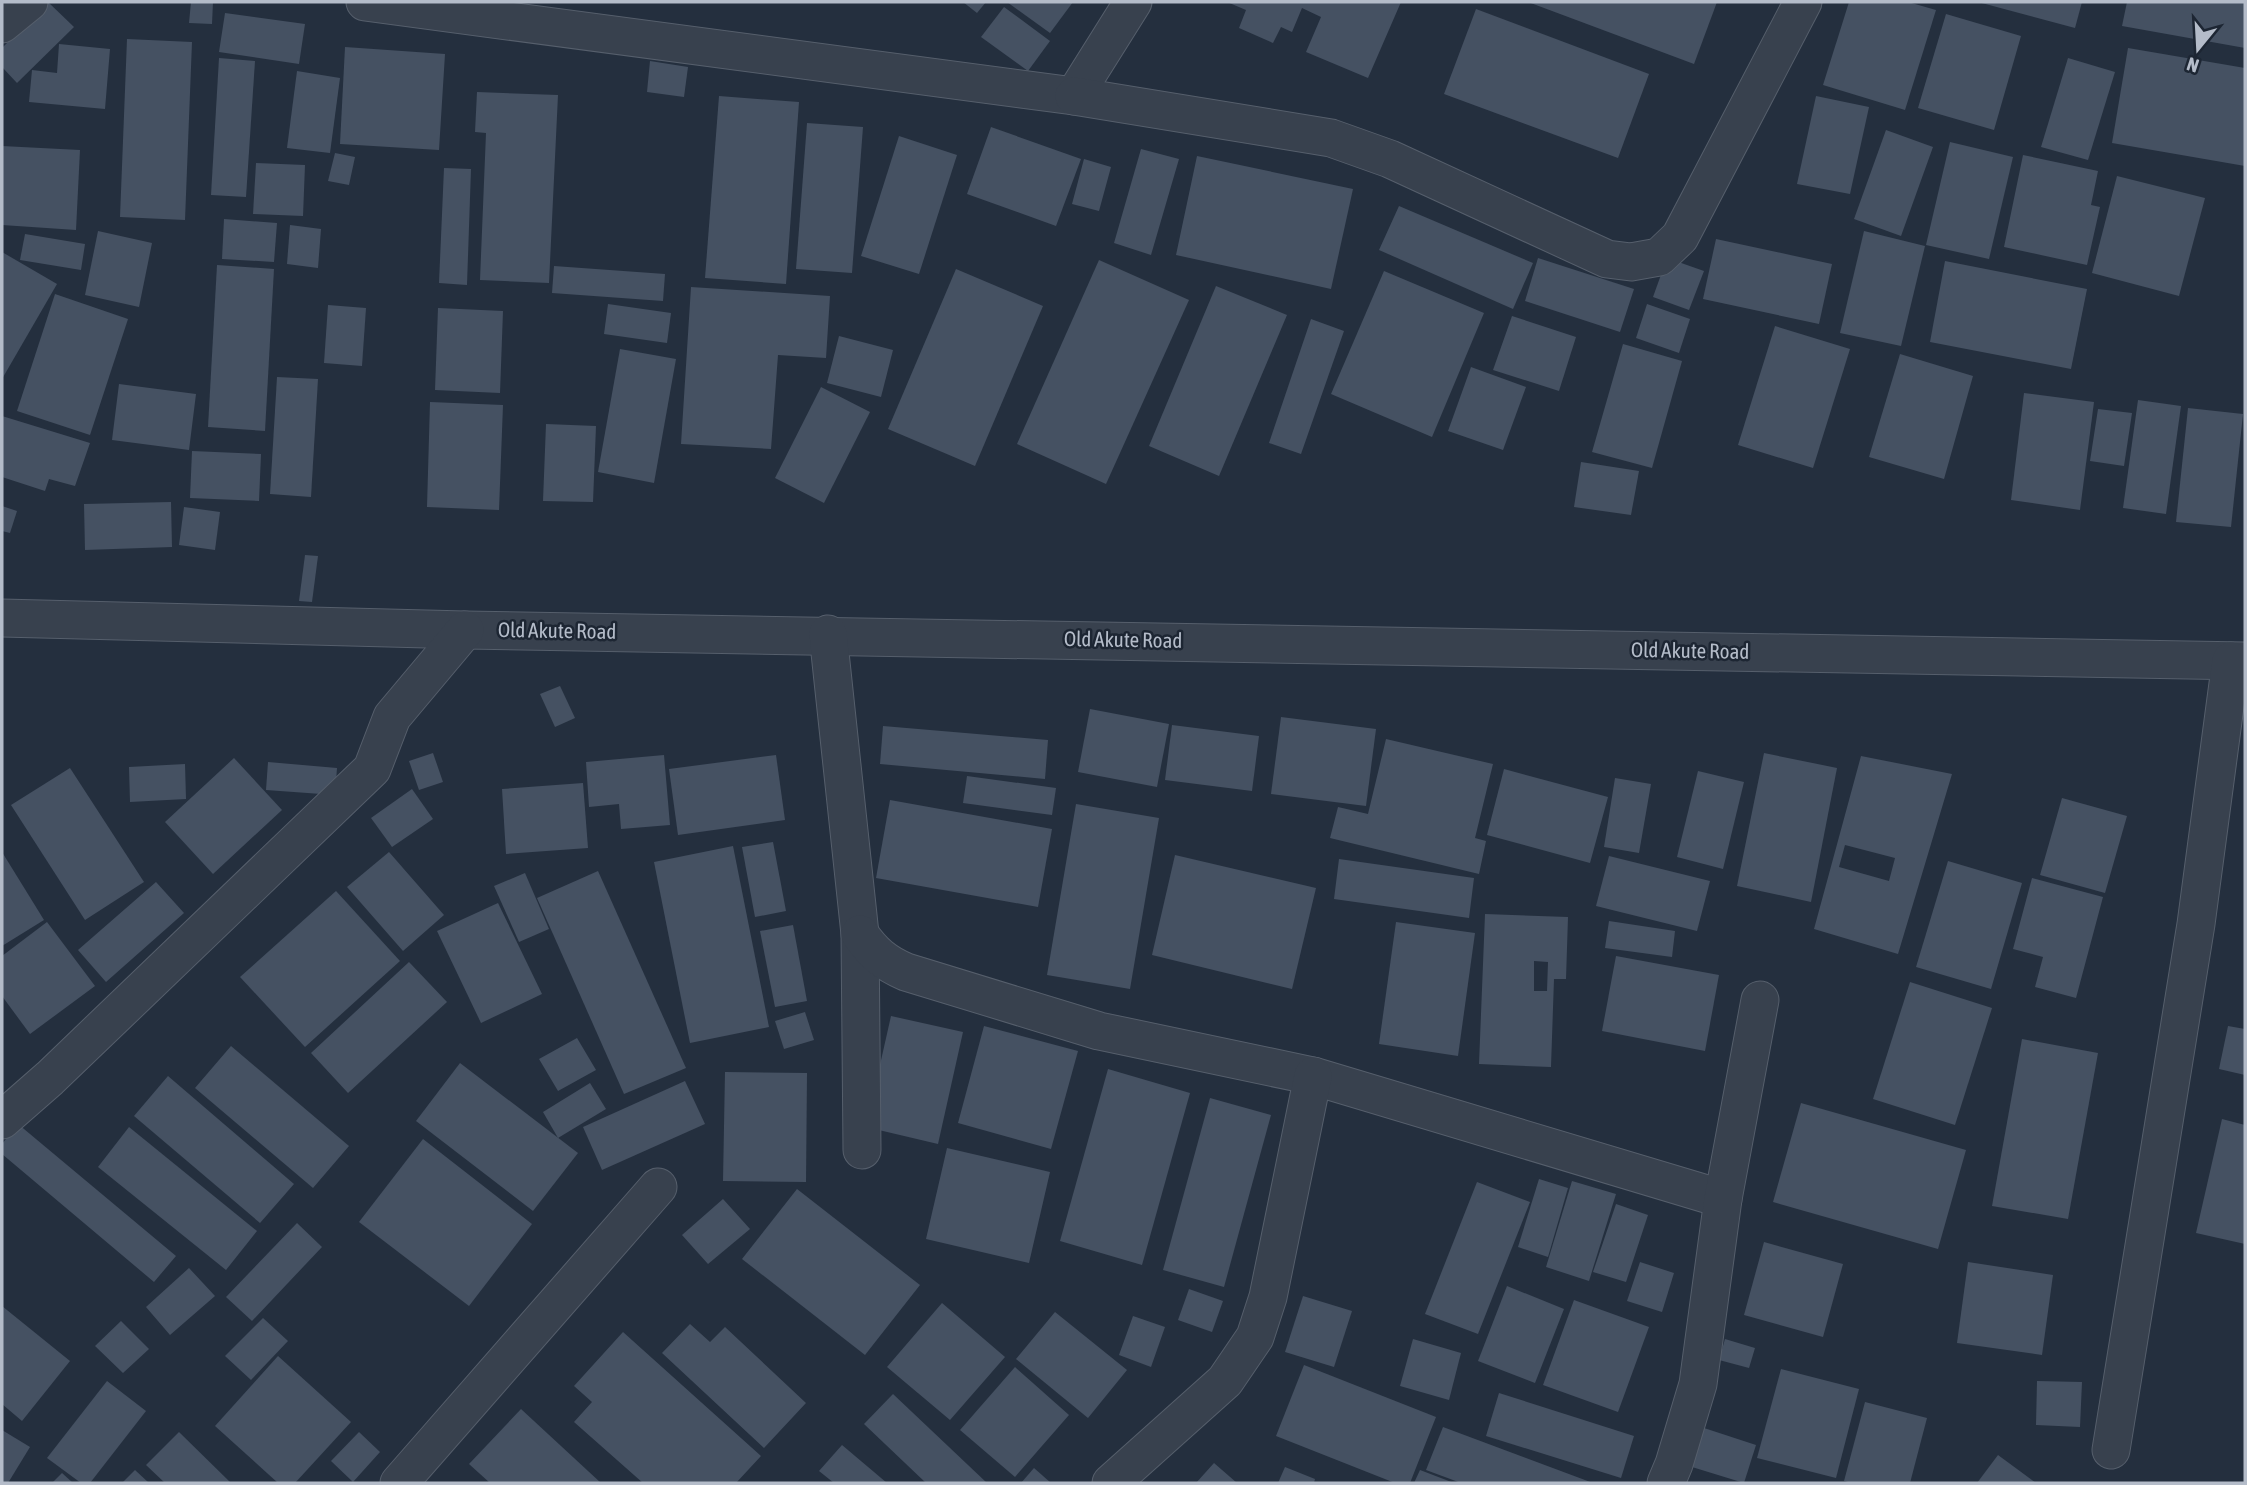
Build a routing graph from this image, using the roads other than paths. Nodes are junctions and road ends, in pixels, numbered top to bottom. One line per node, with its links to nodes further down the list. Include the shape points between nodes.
1 (29, 2): 5 (street)
2 (365, 2): 6 (street)
3 (1133, 2): 6 (street)
4 (1804, 2): 6 (street, via 1680,237 1659,257 1631,262 1607,259 1390,159 1331,138)
5 (2, 24)
6 (1074, 96)
7 (2, 618): 8 (street, Old Akute Road)
8 (466, 629): 9 (street, Old Akute Road); 14 (street, via 391,717 372,769)
9 (828, 634): 10 (street, Old Akute Road); 11 (street)
10 (2238, 661): 18 (street)
11 (860, 933): 13 (street, via 872,952 906,972 1099,1031); 15 (street)
12 (1760, 1000): 17 (street)
13 (1313, 1076): 17 (street); 20 (street, via 1268,1297 1255,1337 1224,1381)
14 (2, 1120)
15 (862, 1150)
16 (658, 1187): 19 (street)
17 (1723, 1199): 21 (street, via 1698,1384)
18 (2111, 1450)
19 (399, 1483)
20 (1111, 1483)
21 (1666, 1483)

